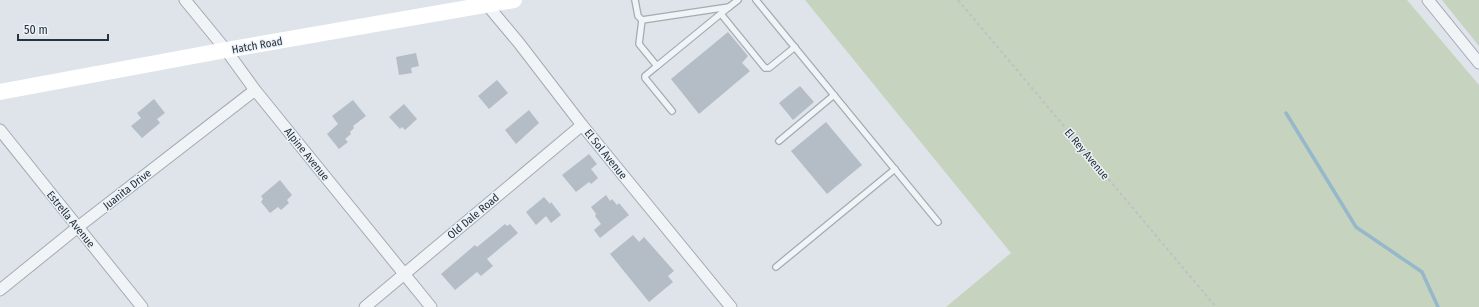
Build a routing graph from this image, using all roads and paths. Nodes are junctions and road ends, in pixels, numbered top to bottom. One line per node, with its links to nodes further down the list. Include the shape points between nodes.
1 (185, 0): 13 (street, Alpine Avenue)
2 (514, 0): 8 (street, Hatch Road)
3 (635, 0): 11 (lane, via 638,16)
4 (738, 0): 9 (lane)
5 (756, 0): 12 (lane)
6 (958, 0): 33 (path, El Rey Avenue)
7 (1428, 0): 14 (street)
8 (484, 2): 13 (street, Hatch Road); 20 (street, El Sol Avenue)
9 (729, 7): 10 (lane); 11 (lane)
10 (720, 14): 12 (lane, via 765,68 769,68); 15 (lane)
11 (642, 20): 15 (lane, via 639,44)
12 (795, 47): 18 (lane)
13 (226, 50): 16 (street, Alpine Avenue); 17 (street, Hatch Road)
14 (1479, 63)
15 (657, 66): 19 (lane, via 645,78)
16 (255, 90): 25 (street, Juanita Drive); 27 (street, Alpine Avenue)
17 (0, 92)
18 (834, 95): 22 (lane); 23 (lane)
19 (672, 110)
20 (582, 125): 27 (street, Old Dale Road); 32 (street, El Sol Avenue)
21 (0, 130): 25 (street, Estrella Avenue)
22 (779, 141)
23 (895, 169): 24 (lane); 26 (lane)
24 (938, 222)
25 (78, 227): 28 (street, Juanita Drive); 29 (street, Estrella Avenue)
26 (776, 267)
27 (404, 274): 30 (street, Old Dale Road); 31 (street, Alpine Avenue)
28 (0, 290)
29 (142, 307)
30 (365, 307)
31 (431, 307)
32 (731, 307)
33 (1216, 307)

